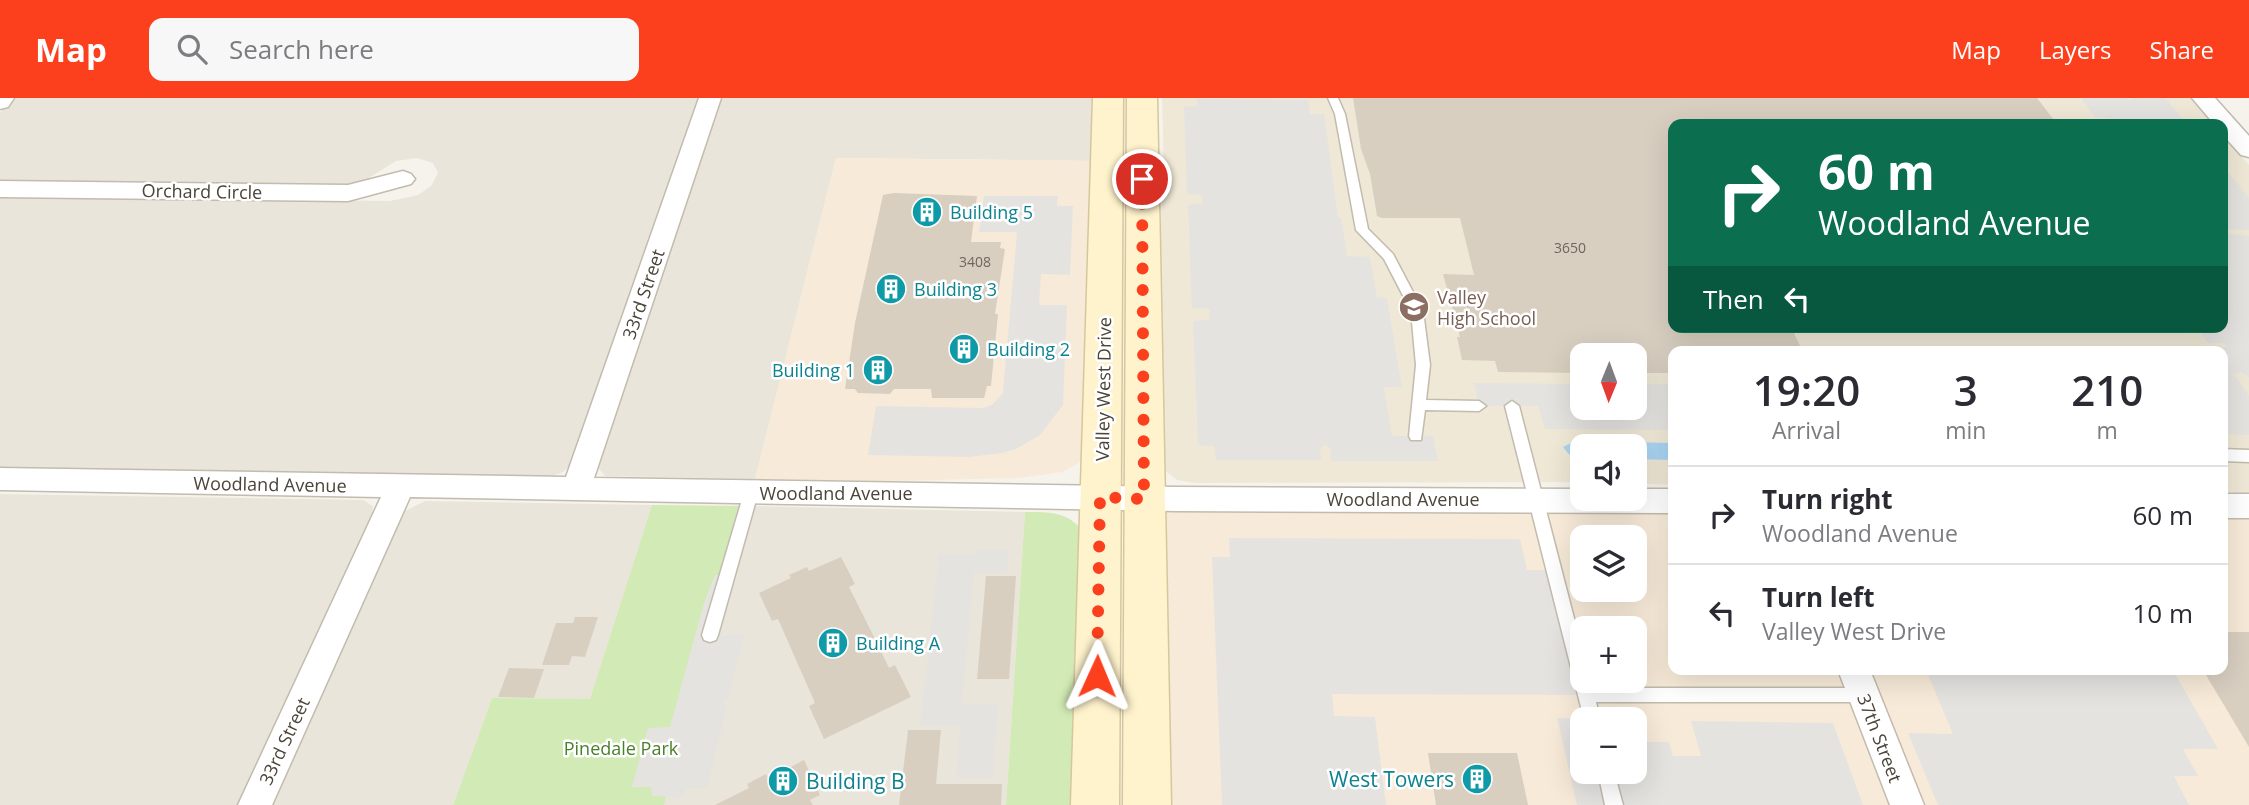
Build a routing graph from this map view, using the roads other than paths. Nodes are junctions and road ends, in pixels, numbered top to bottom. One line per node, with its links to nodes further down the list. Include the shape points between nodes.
1 (710, 98): 19 (street, 33rd Street)
2 (1108, 98): 21 (main road, Valley West Drive)
3 (1142, 98): 22 (main road)
4 (1333, 98): 11 (lane, via 1362,230 1389,257 1417,311 1423,365)
5 (2203, 98): 6 (street)
6 (2222, 119)
7 (2228, 126): 8 (street)
8 (2249, 150)
9 (403, 179): 10 (street, Orchard Circle, via 348,193)
10 (0, 188)
11 (1419, 405): 12 (lane); 14 (lane)
12 (1479, 406)
13 (1512, 406): 23 (lane)
14 (1416, 436)
15 (2228, 455): 16 (lane)
16 (2249, 456)
17 (0, 479): 18 (street, Woodland Avenue)
18 (400, 487): 19 (street, Woodland Avenue); 32 (street, 33rd Street)
19 (576, 490): 20 (street, Woodland Avenue)
20 (751, 493): 21 (street, Woodland Avenue); 27 (lane)
21 (1100, 497): 22 (street, Woodland Avenue); 33 (main road, Valley West Drive)
22 (1144, 499): 23 (street, Woodland Avenue); 34 (main road)
23 (1537, 499): 24 (street, Woodland Avenue); 29 (lane)
24 (1668, 501)
25 (2228, 506): 26 (street)
26 (2249, 506)
27 (710, 635)
28 (1859, 683): 29 (lane); 36 (street, 37th Street)
29 (1585, 695): 30 (lane)
30 (1588, 707)
31 (1609, 784): 35 (lane)
32 (255, 805)
33 (1096, 805)
34 (1147, 805)
35 (1615, 805)
36 (1907, 805)

